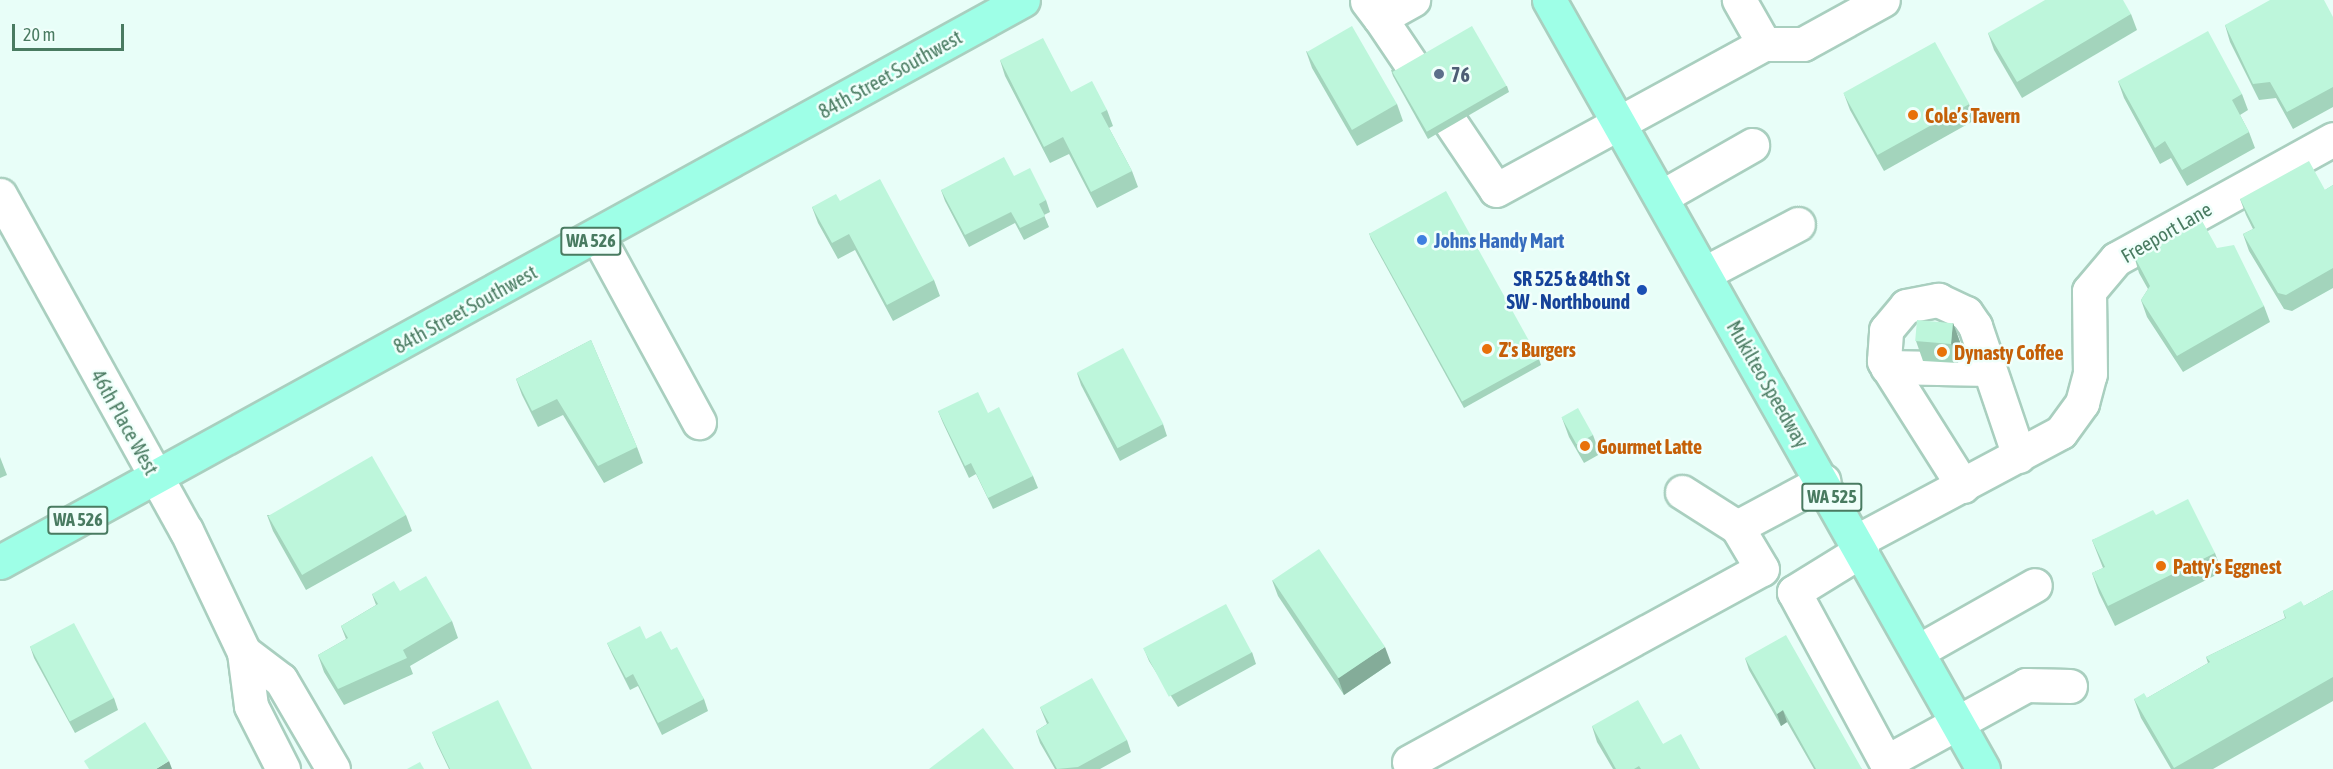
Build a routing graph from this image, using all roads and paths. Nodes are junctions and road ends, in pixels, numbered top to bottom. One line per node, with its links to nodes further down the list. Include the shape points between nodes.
1 (1023, 0): 14 (main road, 84th Street Southwest / WA 526)
2 (1413, 0): 6 (street)
3 (1550, 0): 8 (main road, Mukilteo Speedway / WA 525)
4 (1739, 0): 7 (street)
5 (1883, 0): 7 (street, via 1803,44)
6 (1373, 9): 8 (street, via 1496,190)
7 (1764, 44): 8 (street)
8 (1620, 123): 12 (main road, Mukilteo Speedway / WA 525)
9 (2333, 139): 19 (street, Freeport Lane, via 2116,259 2089,291 2090,374 2082,403 2061,432)
10 (1752, 145): 12 (street)
11 (0, 195): 20 (street, 46th Place West)
12 (1661, 196): 15 (main road, Mukilteo Speedway / WA 525)
13 (1798, 224): 15 (street)
14 (598, 237): 18 (street); 20 (main road, 84th Street Southwest / WA 526)
15 (1705, 273): 21 (main road, Mukilteo Speedway / WA 525)
16 (1887, 367): 17 (street); 17 (street, via 1882,345 1886,330 1979,337); 22 (street)
17 (1989, 369): 19 (street)
18 (699, 422)
19 (2019, 456): 22 (street, Freeport Lane)
20 (156, 478): 26 (main road, 84th Street Southwest / WA 526); 31 (street, 46th Place West)
21 (1823, 481): 24 (street); 25 (main road, Mukilteo Speedway / WA 525)
22 (1963, 486): 25 (street, Freeport Lane)
23 (1682, 492): 24 (street)
24 (1737, 527): 27 (street)
25 (1859, 546): 29 (street, Freeport Lane); 30 (main road, Mukilteo Speedway / WA 525)
26 (0, 562)
27 (1762, 569): 29 (street); 34 (street)
28 (2035, 585): 30 (street)
29 (1791, 605): 33 (street, via 1886,762)
30 (1918, 651): 33 (main road, Mukilteo Speedway / WA 525)
31 (244, 652): 35 (street, 46th Place West, via 251,706); 36 (street, 46th Place West, via 281,680)
32 (2070, 686): 33 (street, via 2026,685)
33 (1957, 721): 37 (main road, Mukilteo Speedway / WA 525)
34 (1409, 762)
35 (283, 769)
36 (333, 769)
37 (1983, 769)

